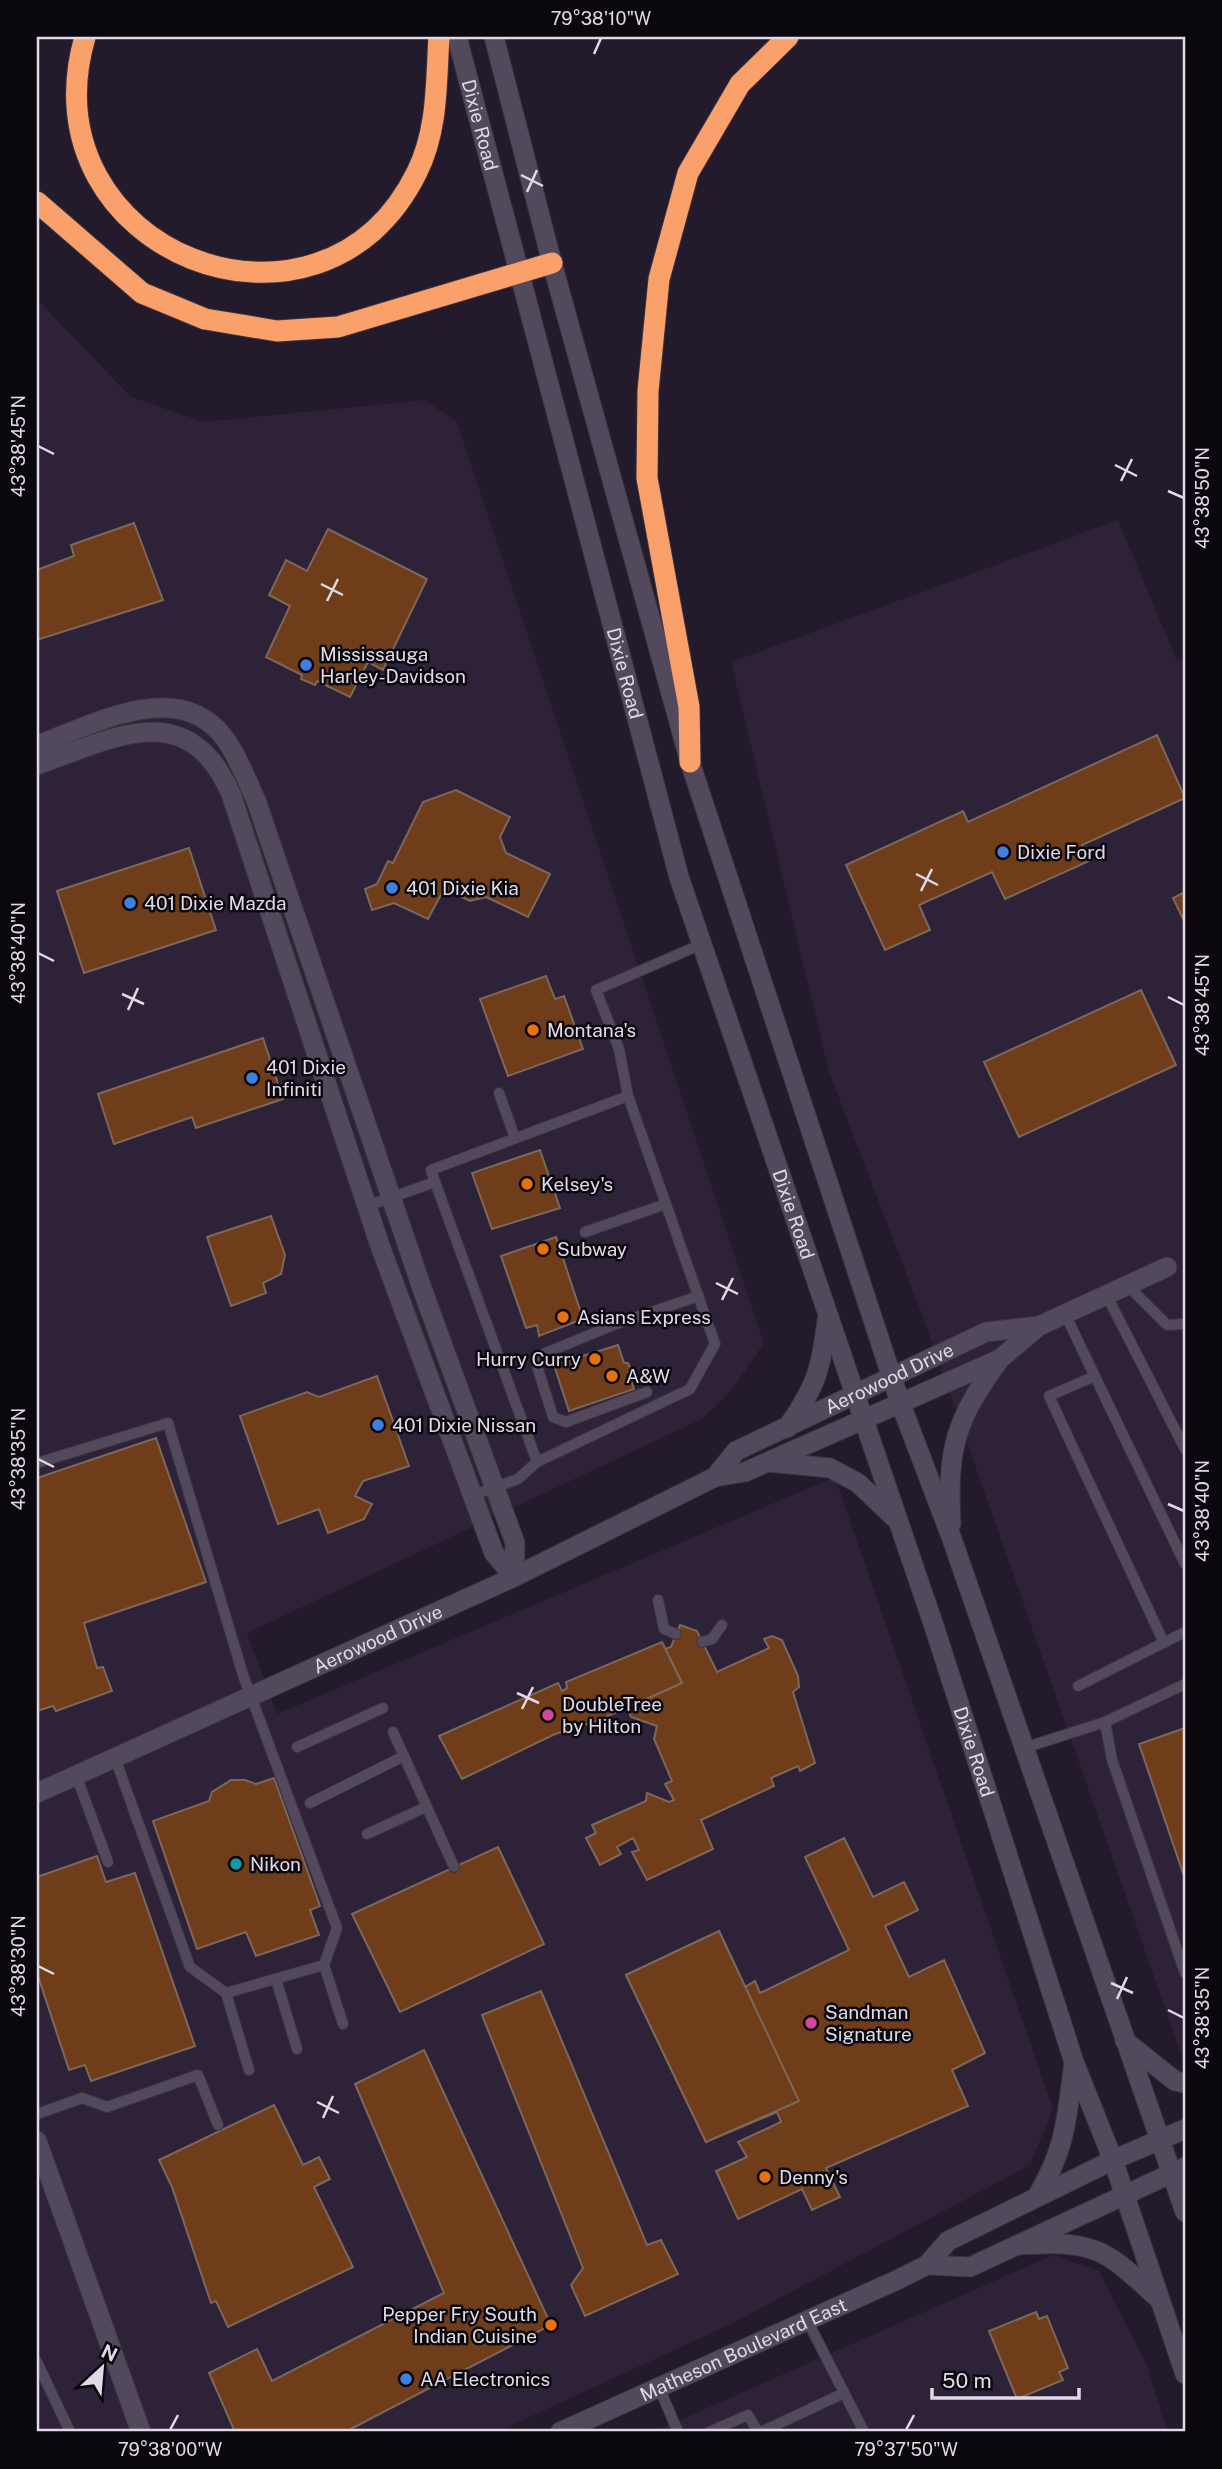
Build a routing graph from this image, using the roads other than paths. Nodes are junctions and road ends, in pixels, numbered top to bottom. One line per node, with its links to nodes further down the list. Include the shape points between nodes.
1 (85, 37): 2 (highway, via 78,74 79,128 90,162 111,198 137,227 174,251 217,268 254,272 297,268 349,246 377,227 407,191 433,123)
2 (439, 37)
3 (457, 37): 8 (main road, Dixie Road)
4 (495, 37): 7 (main road, Dixie Road)
5 (788, 37): 10 (highway, via 740,84 688,173 659,279 648,391 647,478 690,707)
6 (37, 202): 8 (highway, via 142,293 205,319 277,331 338,327)
7 (552, 263): 8 (highway); 10 (main road, Dixie Road)
8 (518, 273): 14 (main road, Dixie Road, via 630,699)
9 (37, 745): 12 (main road, via 142,709 177,708 199,716 218,731)
10 (690, 762): 34 (main road, Dixie Road)
11 (37, 765): 13 (main road, via 129,733 167,732 207,754 224,776)
12 (257, 803): 13 (lane); 15 (main road)
13 (236, 809): 16 (main road)
14 (702, 944): 18 (lane, via 596,989 619,1049); 29 (main road, Dixie Road)
15 (326, 1004): 16 (lane); 21 (main road)
16 (302, 1010): 23 (main road)
17 (499, 1093): 19 (lane)
18 (628, 1096): 19 (lane); 22 (lane)
19 (515, 1138): 20 (lane, via 431,1170)
20 (435, 1182): 21 (lane); 42 (lane)
21 (391, 1197): 23 (lane); 46 (main road)
22 (666, 1204): 24 (lane); 28 (lane)
23 (367, 1206): 47 (main road)
24 (585, 1232)
25 (1167, 1267): 26 (main road, Aerowood Drive)
26 (1126, 1284): 27 (main road, Aerowood Drive); 31 (lane, via 1167,1325)
27 (1106, 1294): 30 (main road, Aerowood Drive); 41 (lane)
28 (699, 1296): 36 (lane, via 542,1354 537,1366 553,1417 566,1422); 42 (lane, via 715,1344 690,1390)
29 (827, 1312): 37 (main road, Dixie Road); 40 (main road, via 822,1365 812,1392)
30 (1065, 1314): 32 (main road, Aerowood Drive); 35 (lane)
31 (1185, 1324)
32 (1039, 1326): 33 (main road, Aerowood Drive); 34 (main road, Aerowood Drive, via 986,1332)
33 (1000, 1359): 38 (main road, Aerowood Drive); 49 (main road, via 971,1398 957,1428)
34 (892, 1376): 37 (main road, Aerowood Drive); 38 (main road, Dixie Road)
35 (1095, 1376): 50 (lane); 57 (lane, via 1049,1396)
36 (647, 1392)
37 (854, 1395): 39 (main road, Dixie Road); 40 (main road, Aerowood Drive)
38 (901, 1402): 39 (main road, Aerowood Drive); 49 (main road, Dixie Road)
39 (863, 1419): 43 (main road, Aerowood Drive); 48 (main road, Dixie Road)
40 (787, 1428): 45 (main road, Aerowood Drive, via 736,1451)
41 (1185, 1449)
42 (537, 1462): 46 (lane, via 519,1479)
43 (768, 1462): 45 (main road, Aerowood Drive); 48 (main road, via 830,1468 858,1483)
44 (37, 1464): 60 (lane, via 168,1423)
45 (715, 1477): 51 (main road, Aerowood Drive)
46 (494, 1487): 47 (lane); 51 (main road, via 515,1543)
47 (471, 1496): 51 (main road, via 494,1553)
48 (899, 1522): 82 (main road, Dixie Road)
49 (952, 1539): 65 (main road, Dixie Road)
50 (1185, 1564)
51 (514, 1577): 60 (main road, Aerowood Drive)
52 (658, 1600): 55 (lane, via 664,1629)
53 (722, 1625): 56 (lane, via 712,1639)
54 (1185, 1632): 57 (lane)
55 (676, 1634)
56 (702, 1642)
57 (1164, 1643): 59 (lane)
58 (1185, 1684): 62 (lane)
59 (1078, 1686)
60 (251, 1697): 67 (main road, Aerowood Drive); 75 (lane, via 337,1928)
61 (383, 1708): 64 (lane)
62 (1105, 1722): 65 (lane); 76 (lane, via 1112,1760)
63 (393, 1732): 66 (lane)
64 (297, 1747)
65 (1024, 1748): 80 (main road, Dixie Road)
66 (404, 1756): 70 (lane); 71 (lane)
67 (115, 1758): 68 (main road, Aerowood Drive); 78 (lane, via 190,1967)
68 (76, 1775): 69 (main road, Aerowood Drive); 73 (lane)
69 (37, 1793)
70 (310, 1803)
71 (426, 1807): 72 (lane); 74 (lane)
72 (367, 1834)
73 (108, 1862)
74 (454, 1867)
75 (324, 1965): 77 (lane); 79 (lane)
76 (1185, 1973)
77 (276, 1979): 78 (lane); 81 (lane)
78 (226, 1993): 83 (lane)
79 (343, 2024)
80 (1125, 2041): 84 (main road, via 1175,2081); 89 (main road, Dixie Road)
81 (297, 2049)
82 (1074, 2062): 90 (main road, Dixie Road); 93 (main road, via 1064,2140)
83 (249, 2070)
84 (1185, 2083)
85 (37, 2114): 86 (lane, via 82,2098 107,2107 198,2075)
86 (218, 2125)
87 (1185, 2129): 89 (main road, Matheson Boulevard East)
88 (37, 2141): 104 (main road)
89 (1159, 2141): 90 (main road, Matheson Boulevard East); 91 (main road, Dixie Road)
90 (1113, 2160): 92 (main road, Dixie Road); 93 (main road, Matheson Boulevard East)
91 (1178, 2170): 92 (main road, Matheson Boulevard East); 94 (main road, Dixie Road)
92 (1125, 2195): 95 (main road, Matheson Boulevard East); 97 (main road, Dixie Road)
93 (1037, 2197): 96 (main road, Matheson Boulevard East, via 948,2241)
94 (1185, 2213)
95 (1018, 2245): 96 (main road, Matheson Boulevard East, via 970,2267); 97 (main road, via 1059,2243 1094,2250)
96 (927, 2265): 98 (main road, Matheson Boulevard East)
97 (1160, 2300): 100 (main road, Dixie Road)
98 (807, 2320): 101 (main road, Matheson Boulevard East); 102 (lane)
99 (37, 2362): 103 (lane)
100 (1185, 2374)
101 (659, 2387): 105 (main road, Matheson Boulevard East); 106 (lane)
102 (844, 2393): 108 (lane); 109 (lane)
103 (70, 2432)
104 (140, 2432)
105 (560, 2432)
106 (678, 2432)
107 (709, 2432): 108 (lane, via 748,2415)
108 (759, 2432)
109 (864, 2432)

